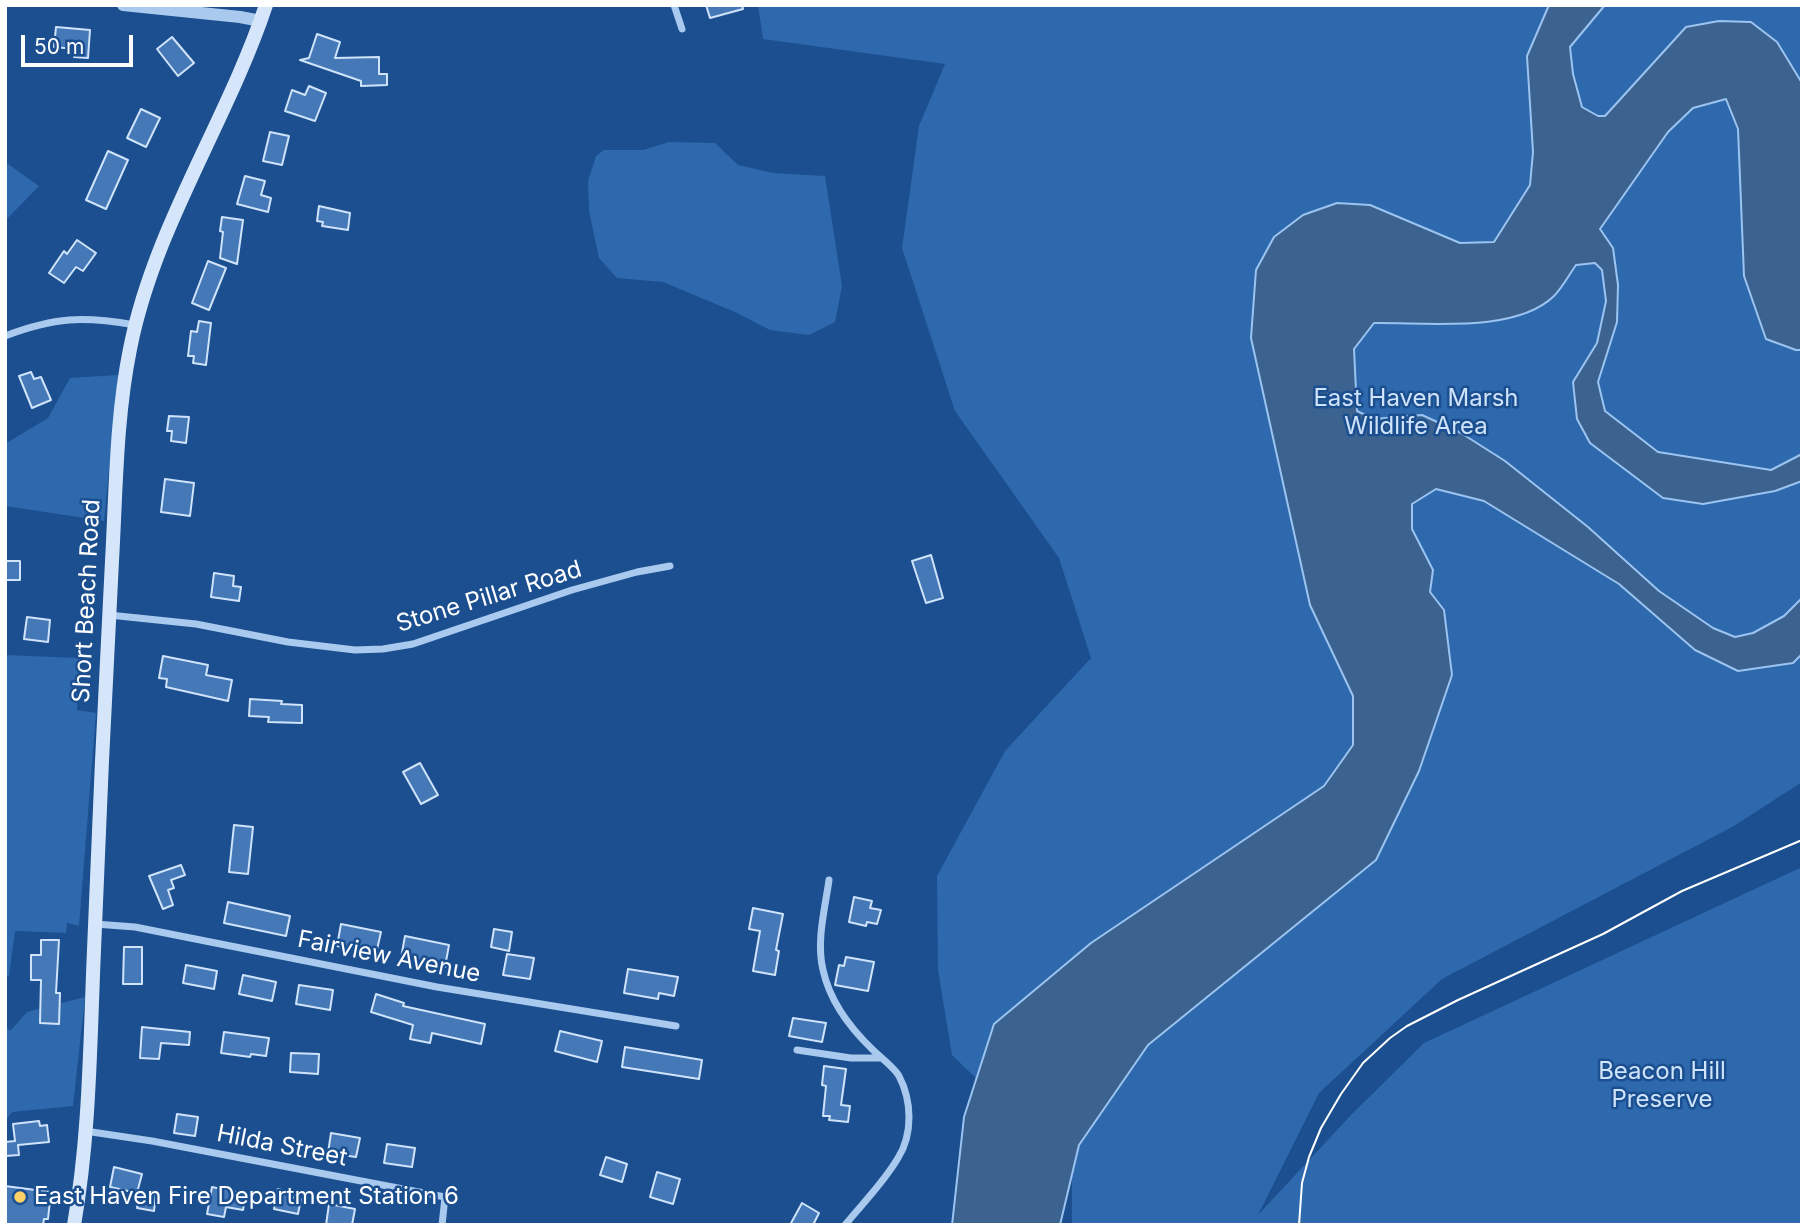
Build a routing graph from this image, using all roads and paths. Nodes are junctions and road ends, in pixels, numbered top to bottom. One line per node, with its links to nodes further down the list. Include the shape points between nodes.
1 (123, 5): 4 (street)
2 (266, 5): 4 (main road, Short Beach Road)
3 (674, 5): 5 (street)
4 (261, 21): 6 (main road, Short Beach Road, via 166,236)
5 (682, 29)
6 (135, 325): 7 (street, via 63,319); 9 (main road, Short Beach Road, via 122,411)
7 (5, 336)
8 (670, 566): 9 (street, Stone Pillar Road, via 572,590 413,644 383,649 288,642 196,624)
9 (109, 615): 11 (main road, Short Beach Road)
10 (829, 880): 14 (street, via 820,950 823,970 844,1017)
11 (95, 924): 12 (street, Fairview Avenue, via 135,927 437,987); 15 (main road, Short Beach Road)
12 (676, 1026)
13 (797, 1050): 14 (street)
14 (881, 1058): 18 (street, via 898,1074 909,1101 907,1137 885,1178)
15 (85, 1131): 16 (main road, Short Beach Road); 17 (street, Hilda Street, via 444,1197)
16 (74, 1225)
17 (442, 1225)
18 (845, 1225)

